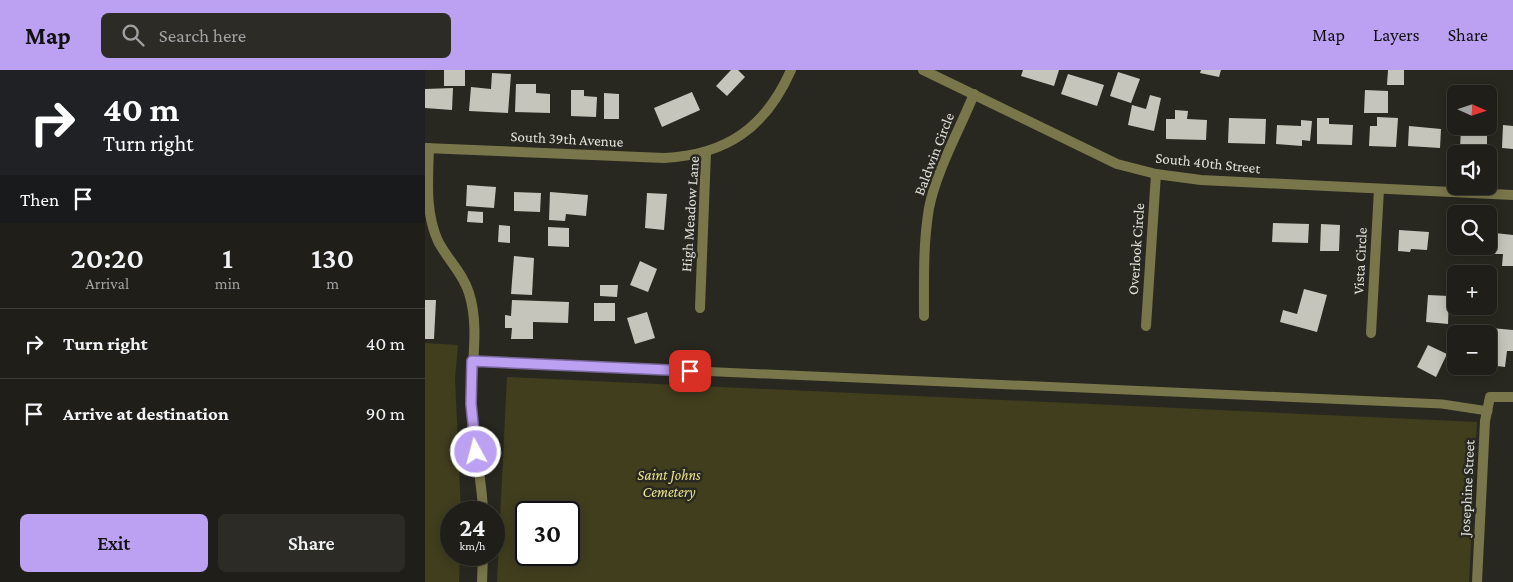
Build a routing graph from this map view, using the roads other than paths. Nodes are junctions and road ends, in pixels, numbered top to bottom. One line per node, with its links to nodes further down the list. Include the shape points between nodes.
1 (791, 70): 5 (street, High Meadow Lane, via 767,114 733,140)
2 (923, 70): 3 (street, South 40th Street)
3 (974, 94): 6 (street, South 40th Street, via 1117,164); 10 (street, Baldwin Circle, via 929,207 923,257)
4 (427, 148): 5 (street, South 39th Avenue, via 664,158 689,157); 13 (street, via 427,205 431,224 437,241 469,292 473,314)
5 (706, 152): 9 (street, High Meadow Lane)
6 (1155, 174): 7 (street, South 40th Street, via 1201,180); 11 (street, Overlook Circle)
7 (1379, 189): 8 (street, South 40th Street); 12 (street, Vista Circle)
8 (1513, 195)
9 (700, 308)
10 (924, 316)
11 (1146, 326)
12 (1371, 333)
13 (472, 361): 15 (lane, via 1432,404); 16 (street, via 471,404)
14 (1513, 397): 15 (street, Josephine Street, via 1491,396)
15 (1488, 411): 19 (street, Josephine Street, via 1481,469)
16 (482, 501)
17 (483, 566): 18 (street)
18 (482, 582)
19 (1477, 582)

